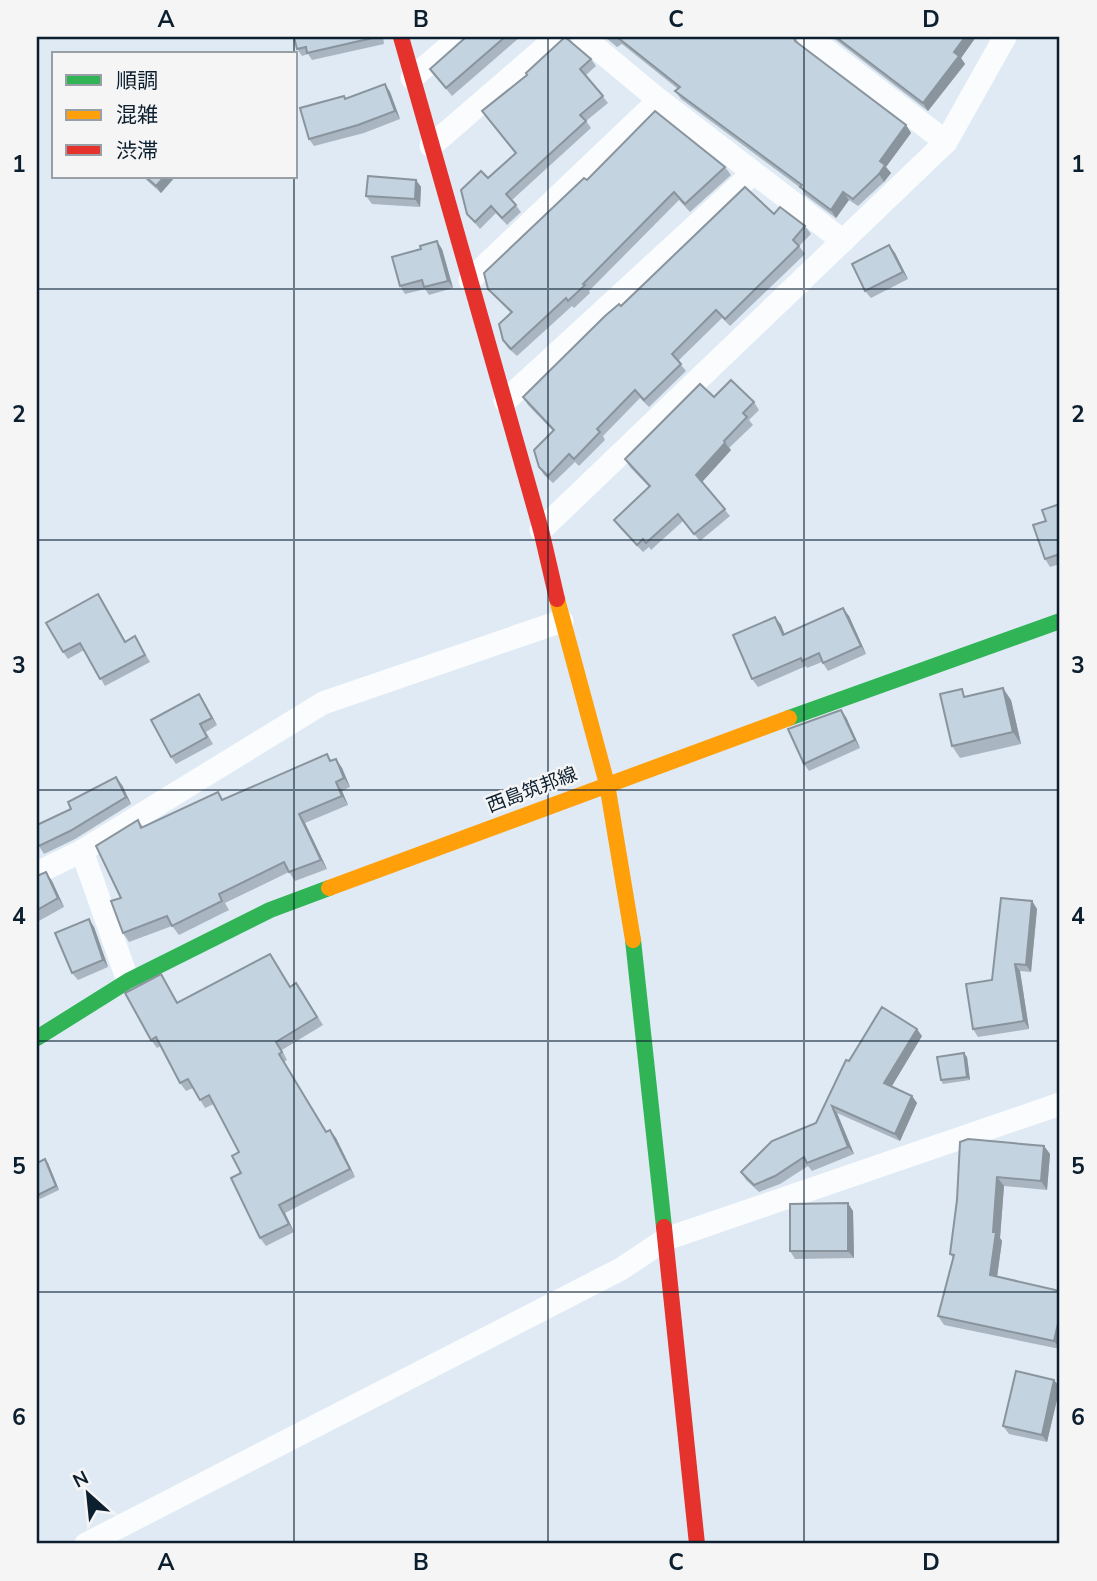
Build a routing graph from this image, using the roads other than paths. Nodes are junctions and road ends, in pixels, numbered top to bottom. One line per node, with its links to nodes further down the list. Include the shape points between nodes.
1 (401, 37): 7 (street)
2 (460, 37): 7 (street)
3 (557, 37): 10 (street)
4 (583, 37): 8 (street)
5 (809, 37): 9 (street)
6 (1004, 37): 9 (street)
7 (412, 78): 10 (street)
8 (659, 100): 11 (street); 13 (street)
9 (946, 142): 12 (street)
10 (431, 146): 13 (street)
11 (753, 173): 12 (street); 14 (street)
12 (843, 241): 15 (street)
13 (470, 280): 14 (street)
14 (505, 401): 15 (street)
15 (541, 530): 16 (street)
16 (562, 621): 18 (street); 19 (street, via 323,703)
17 (1060, 621): 18 (street, 西島筑邦線)
18 (607, 784): 21 (street, 西島筑邦線, via 271,911); 24 (street, via 635,953)
19 (82, 851): 20 (street); 21 (street)
20 (39, 872)
21 (128, 981): 22 (street, 西島筑邦線)
22 (37, 1038)
23 (1060, 1104): 24 (street)
24 (666, 1238): 25 (street, via 621,1269); 26 (street)
25 (86, 1544)
26 (697, 1544)

